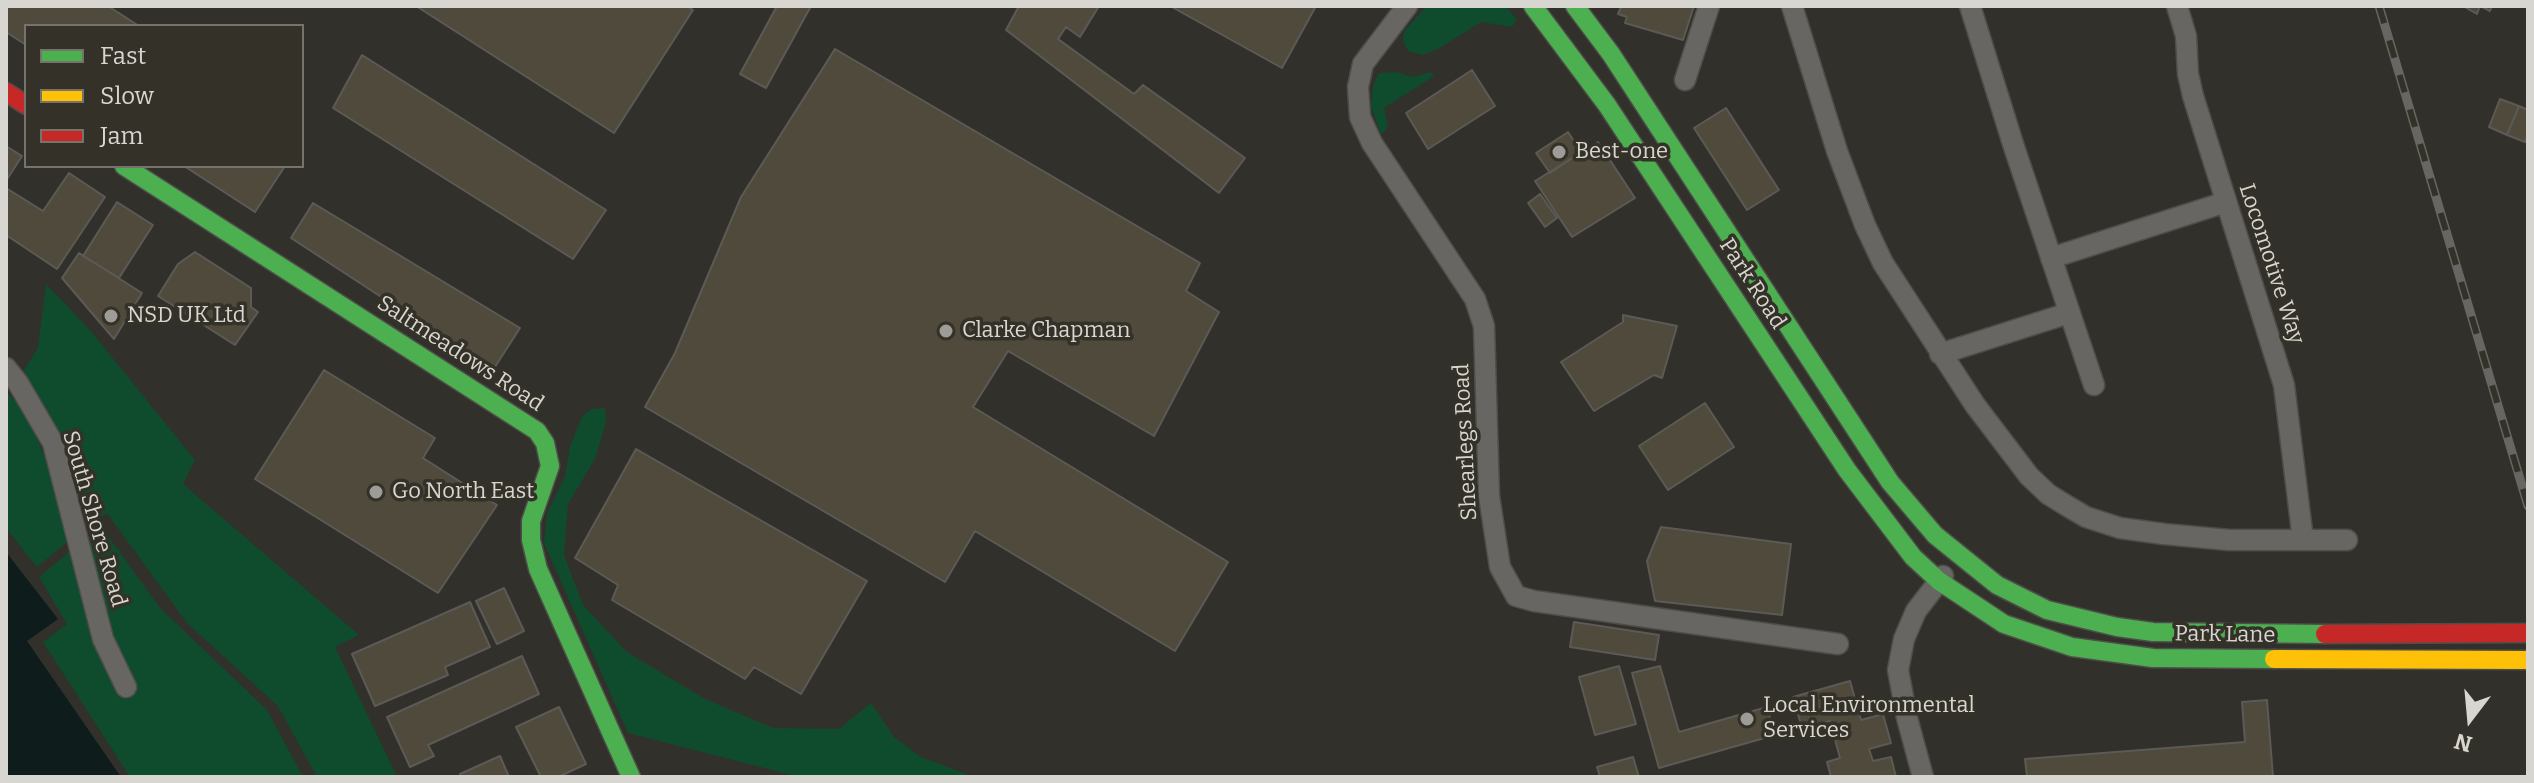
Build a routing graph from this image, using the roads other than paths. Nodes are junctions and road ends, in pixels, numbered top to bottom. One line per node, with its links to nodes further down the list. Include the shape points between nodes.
1 (1407, 6): 23 (street, Shearlegs Road, via 1363,64 1360,117 1480,313 1489,496 1500,567 1516,596)
2 (1533, 6): 21 (main road, Park Road, via 1607,105 1847,470 1913,557)
3 (1575, 6): 20 (main road, Park Road, via 1890,482)
4 (1709, 6): 8 (street)
5 (1792, 6): 15 (street, via 1865,225)
6 (1970, 6): 13 (street)
7 (2177, 6): 12 (street, Locomotive Way, via 2193,96)
8 (1685, 80)
9 (6, 92): 10 (main road)
10 (24, 104)
11 (127, 168): 26 (main road, Saltmeadows Road, via 537,431 550,466 531,521 538,569)
12 (2226, 202): 13 (street); 18 (street, Locomotive Way, via 2284,385)
13 (2051, 258): 14 (street)
14 (2069, 313): 15 (street); 17 (street)
15 (1940, 354): 18 (street, via 2029,476 2086,517 2164,534)
16 (6, 368): 25 (street, South Shore Road, via 53,443 103,639)
17 (2094, 385)
18 (2303, 540): 19 (street)
19 (2347, 540)
20 (1959, 556): 21 (street); 22 (main road, Park Lane, via 2018,597 2047,610 2117,627 2196,634)
21 (1939, 581): 24 (main road, Park Lane, via 2004,624 2111,654); 27 (street, via 1916,611 1898,670)
22 (2528, 633)
23 (1838, 644)
24 (2523, 660)
25 (126, 687)
26 (631, 777)
27 (1923, 777)

